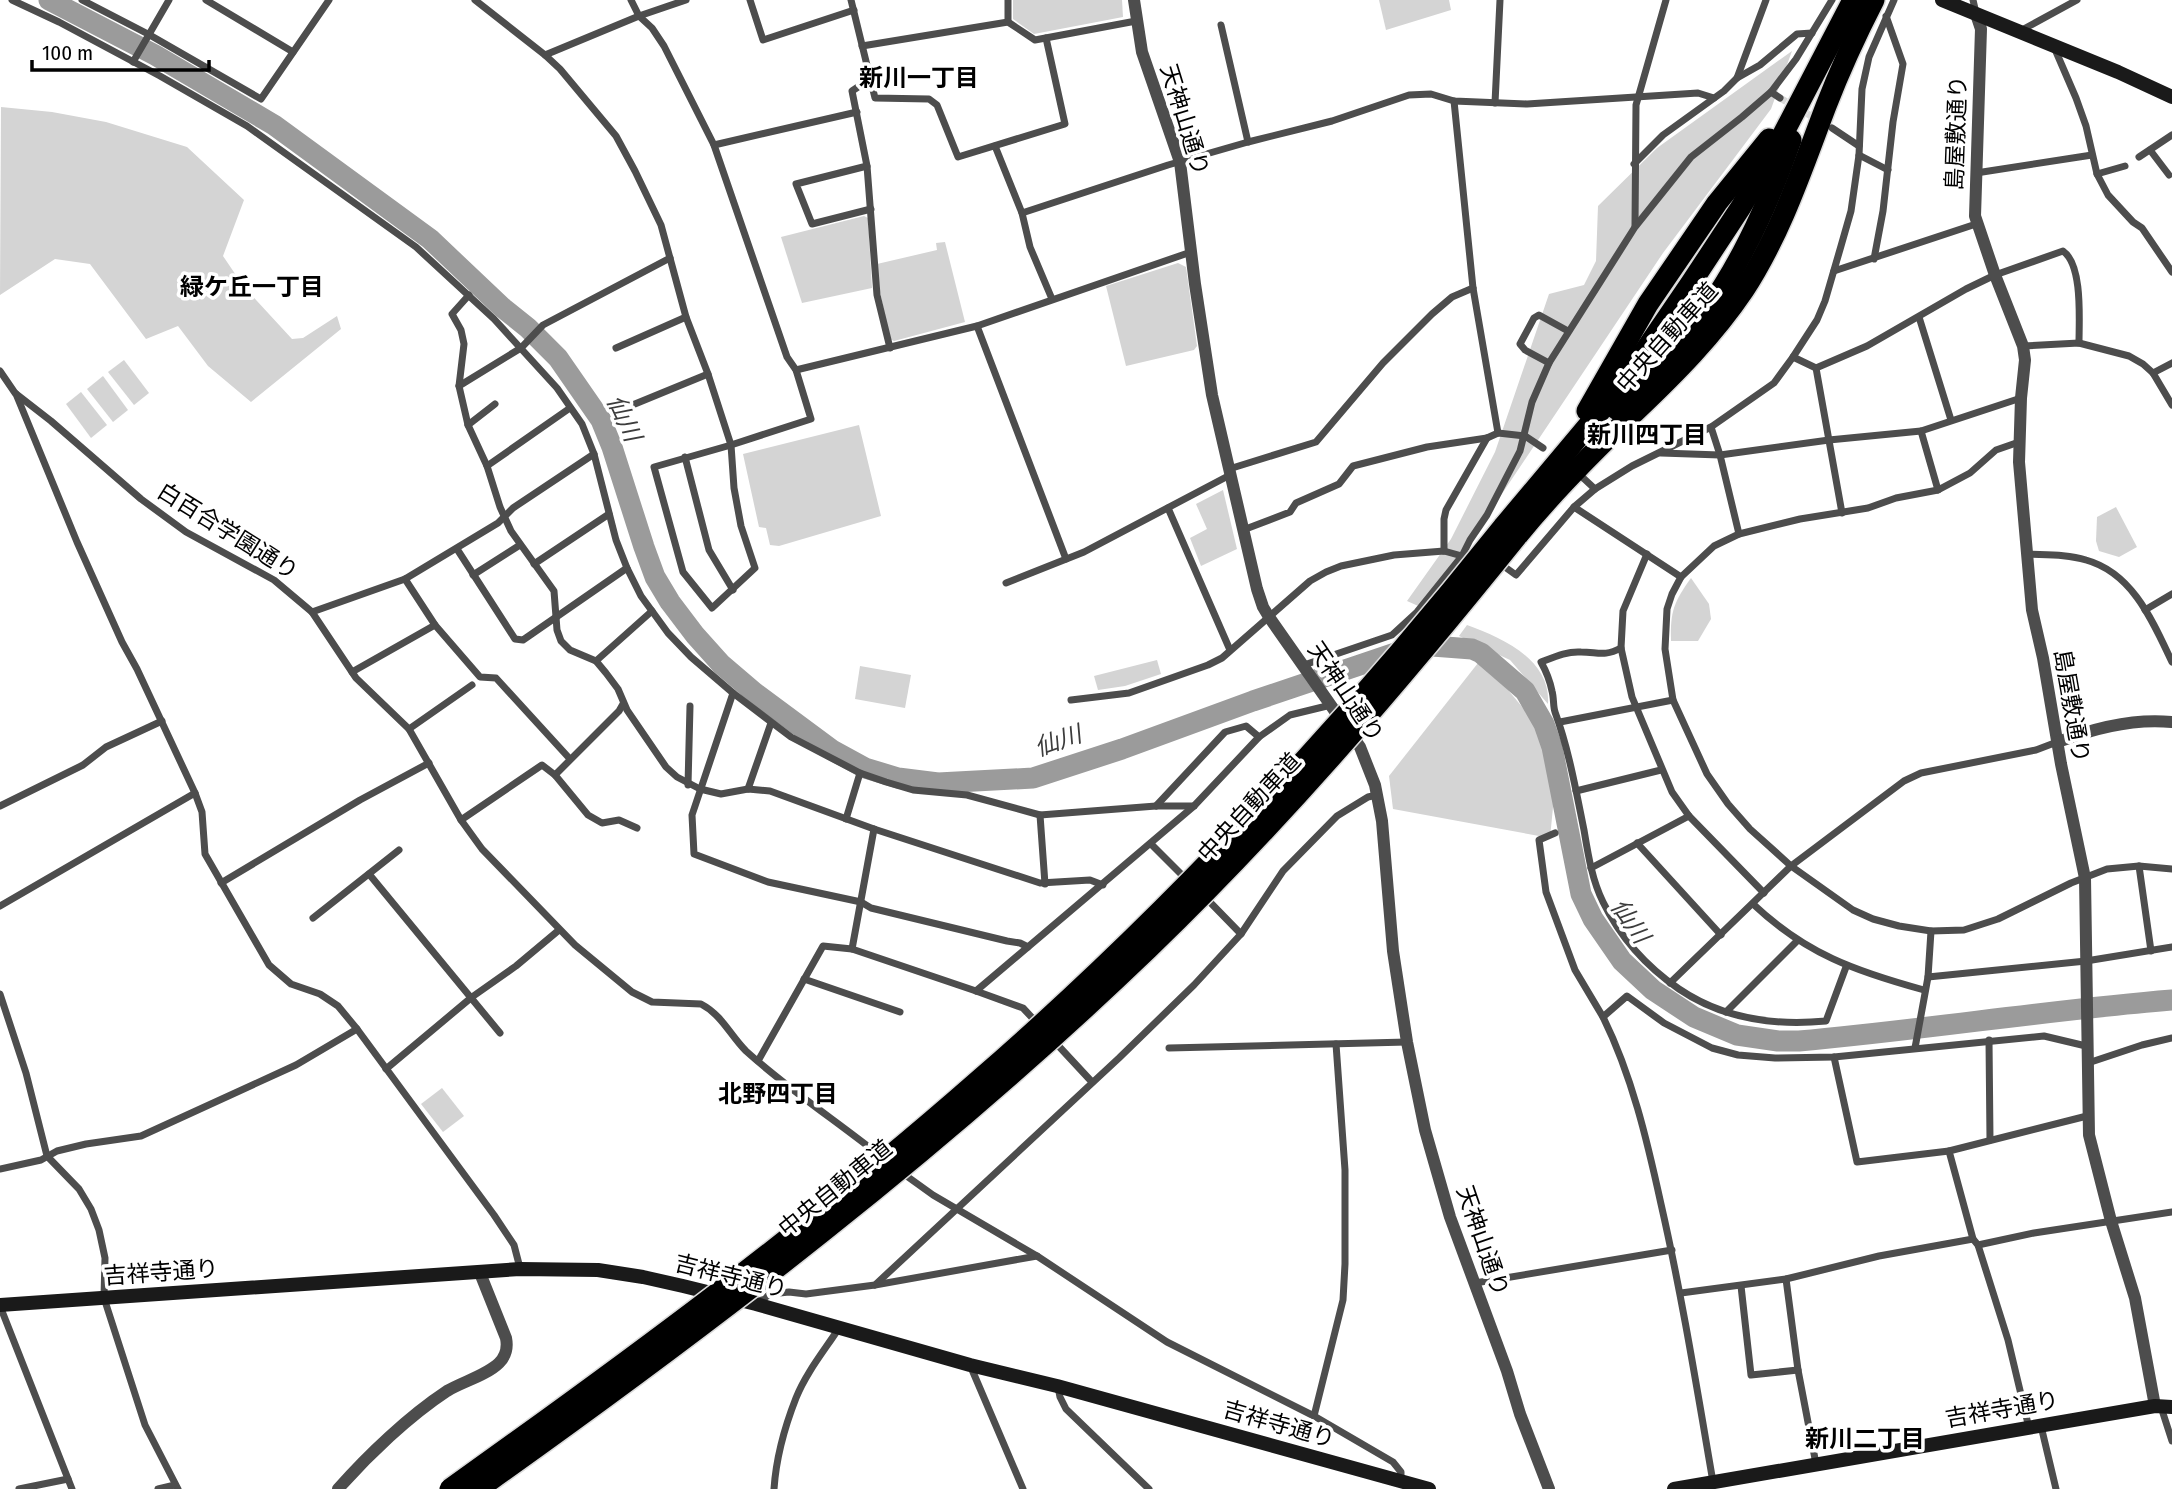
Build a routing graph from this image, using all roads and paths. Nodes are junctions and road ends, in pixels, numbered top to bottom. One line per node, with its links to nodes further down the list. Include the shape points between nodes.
1 (12, 0): 36 (street)
2 (82, 0): 30 (street)
3 (169, 0): 30 (street)
4 (206, 0): 34 (street)
5 (330, 0): 34 (street)
6 (475, 0): 35 (street)
7 (631, 0): 24 (street)
8 (686, 0): 24 (street)
9 (750, 0): 23 (street, via 763,40)
10 (851, 0): 23 (street)
11 (1008, 0): 26 (street)
12 (1134, 0): 25 (street, 天神山通り)
13 (1500, 0): 46 (street)
14 (1666, 0): 41 (street)
15 (1766, 0): 38 (street)
16 (1832, 0): 29 (street)
17 (1853, 0): 37 (highway)
18 (1894, 0): 22 (street)
19 (1942, 0): 21 (main road)
20 (2077, 0): 28 (street)
21 (1974, 7): 28 (main road); 63 (street, 島屋敷通り, via 1981,29)
22 (1880, 8): 53 (street, via 1862,89); 62 (street, via 1903,64); 130 (highway, 中央自動車道, via 1835,85 1783,216 1745,288 1696,351)
23 (854, 10): 32 (street)
24 (639, 16): 35 (street); 51 (street, via 664,46)
25 (1136, 21): 31 (street); 58 (street, 天神山通り, via 1142,52)
26 (1009, 22): 31 (street, via 1035,40); 32 (street)
27 (1221, 25): 50 (street)
28 (2020, 32): 33 (main road)
29 (1812, 33): 38 (street, via 1797,34); 40 (street)
30 (147, 36): 34 (street, via 261,99); 36 (street)
31 (1046, 38): 52 (street, via 1065,124)
32 (862, 46): 39 (street)
33 (2054, 46): 42 (main road); 56 (street, via 2086,126)
34 (293, 52)
35 (545, 55): 71 (street, via 616,136 661,225)
36 (135, 59): 77 (street, via 247,126 416,247)
37 (1816, 71): 121 (highway, via 1656,293 1581,422); 121 (highway, via 1768,203 1734,269 1676,351)
38 (1737, 78): 43 (street)
39 (870, 79): 47 (street, via 852,91); 52 (street, via 875,98 929,99 937,105 958,157)
40 (1771, 92): 44 (street); 69 (street, via 1691,157)
41 (1639, 97): 43 (street, via 1698,93); 46 (street); 59 (street)
42 (2172, 97)
43 (1714, 98): 59 (street, via 1663,135)
44 (1780, 98)
45 (1454, 101): 46 (street); 50 (street, via 1431,94 1409,95); 76 (street)
46 (1495, 103)
47 (857, 112): 51 (street); 60 (street)
48 (1832, 128): 53 (street)
49 (2172, 135): 54 (street)
50 (1248, 142): 58 (street)
51 (714, 145): 92 (street, via 787,357)
52 (995, 146): 67 (street)
53 (1859, 146): 55 (street)
54 (2150, 150): 57 (street); 65 (street)
55 (1859, 155): 62 (street); 73 (street, via 1851,211)
56 (2092, 155): 63 (street); 64 (street)
57 (2139, 157)
58 (1180, 162): 67 (street); 70 (street, 天神山通り)
59 (1634, 164): 69 (street)
60 (867, 166): 66 (street); 66 (street, via 796,184 811,224)
61 (2125, 166): 64 (street)
62 (1888, 170): 72 (street)
63 (1976, 173): 68 (street, 島屋敷通り)
64 (2097, 174): 74 (street, via 2108,195 2142,228)
65 (2169, 175)
66 (871, 209): 87 (street, via 877,295)
67 (1022, 213): 78 (street, via 1030,247)
68 (1976, 224): 72 (street); 75 (street, 島屋敷通り)
69 (1635, 227): 82 (street)
70 (1191, 252): 78 (street); 119 (street, 天神山通り, via 1212,394)
71 (670, 258): 79 (street); 84 (street, via 541,328)
72 (1874, 259): 73 (street)
73 (1834, 271): 88 (street, via 1817,320)
74 (2172, 272)
75 (1995, 275): 80 (street); 83 (street, via 2056,252 2067,254 2080,296); 85 (street, 島屋敷通り)
76 (1473, 288): 107 (street); 119 (street, via 1452,297 1383,362 1316,442)
77 (469, 295): 84 (street); 96 (street, via 452,314 464,344)
78 (1052, 299): 81 (street)
79 (686, 317): 86 (street); 95 (street)
80 (1919, 317): 91 (street); 103 (street)
81 (977, 326): 87 (street); 139 (street)
82 (1567, 331): 89 (street); 89 (street, via 1539,314 1521,341 1521,347)
83 (2079, 343): 85 (street); 94 (street, via 2129,356)
84 (523, 345): 96 (street); 102 (street)
85 (2024, 346): 98 (street, 島屋敷通り)
86 (616, 348)
87 (890, 348): 92 (street)
88 (1793, 357): 91 (street); 105 (street, via 1774,383)
89 (1549, 363): 108 (street, via 1532,402)
90 (2172, 363): 94 (street)
91 (1816, 368): 110 (street)
92 (796, 370): 112 (street, via 811,419)
93 (0, 371): 97 (street, 白百合学園通り)
94 (2153, 373): 100 (street)
95 (708, 374): 101 (street); 112 (street)
96 (460, 386): 104 (street)
97 (15, 393): 150 (street, 白百合学園通り, via 141,499 187,532 274,580); 168 (street, via 77,542)
98 (2021, 398): 103 (street); 111 (street, 島屋敷通り)
99 (495, 404): 104 (street)
100 (2172, 405)
101 (630, 407)
102 (570, 408): 115 (street); 118 (street)
103 (1951, 420): 106 (street)
104 (468, 425): 118 (street)
105 (1711, 426): 114 (street); 116 (street)
106 (1921, 431): 110 (street); 123 (street)
107 (1498, 433): 108 (street); 109 (street)
108 (1525, 436): 113 (street); 132 (street, via 1502,489)
109 (1487, 438): 129 (street, via 1353,466 1339,484 1296,503 1290,512); 135 (street, via 1446,510)
110 (1829, 440): 116 (street); 126 (street)
111 (2019, 442): 123 (street, via 1996,450 1970,473); 137 (street, 島屋敷通り)
112 (731, 445): 117 (street); 146 (street, via 741,526 755,568)
113 (1543, 448)
114 (1659, 453): 116 (street); 122 (street)
115 (594, 454): 127 (street); 128 (street)
116 (1720, 455): 131 (street)
117 (685, 457): 146 (street, via 709,550); 146 (street, via 654,467 683,572 712,608)
118 (487, 466): 128 (street)
119 (1230, 472): 125 (street); 129 (street, 天神山通り)
120 (1580, 475): 122 (street)
121 (1537, 486): 130 (highway, 中央自動車道)
122 (1595, 489): 124 (street)
123 (1938, 490): 126 (street)
124 (1574, 507): 132 (street, via 1516,575); 136 (street)
125 (1168, 508): 139 (street); 155 (street)
126 (1842, 513): 131 (street)
127 (609, 514): 140 (street); 141 (street)
128 (504, 517): 133 (street); 134 (street)
129 (1243, 530): 151 (street, 天神山通り)
130 (1510, 531): 286 (highway, 中央自動車道, bridge, via 1152,921 980,1080 679,1322); 287 (highway, 中央自動車道, bridge, via 1431,642 1329,760 1229,868 1067,1025 795,1255)
131 (1739, 534): 143 (street, via 1714,546)
132 (1470, 540): 138 (street)
133 (520, 545): 140 (street); 142 (street)
134 (457, 548): 142 (street); 144 (street)
135 (1444, 551): 138 (street); 151 (street, via 1340,566 1310,580)
136 (1647, 554): 143 (street); 154 (street, via 1623,611)
137 (2026, 554): 148 (street, via 2088,560 2123,581); 174 (street, 島屋敷通り)
138 (1462, 556): 158 (street, via 1392,635)
139 (1066, 559): 145 (street)
140 (534, 564): 152 (street, via 554,591)
141 (627, 568): 149 (street); 152 (street)
142 (473, 575): 152 (street, via 515,639 523,640)
143 (1681, 577): 163 (street, via 1665,622)
144 (405, 579): 150 (street); 153 (street)
145 (1006, 583)
146 (733, 590)
147 (2172, 594): 148 (street)
148 (2145, 610): 157 (street)
149 (652, 611): 156 (street); 161 (street, via 691,657)
150 (312, 612): 159 (street, 白百合学園通り)
151 (1269, 617): 155 (street); 158 (street, 天神山通り)
152 (557, 618): 156 (street, via 561,641)
153 (435, 625): 159 (street); 175 (street, via 480,677 496,678)
154 (1621, 648): 167 (street); 169 (street, via 1559,655 1541,662)
155 (1230, 650): 162 (street, via 1208,665 1142,689)
156 (596, 662): 164 (street)
157 (2172, 662)
158 (1305, 667): 165 (street, 天神山通り)
159 (352, 672): 172 (street, 白百合学園通り)
160 (472, 685): 172 (street)
161 (733, 693): 171 (street); 181 (street)
162 (1071, 700)
163 (1673, 700): 167 (street); 199 (street, via 1717,789 1750,829)
164 (624, 704): 175 (street); 180 (street, via 666,767)
165 (1332, 705): 173 (street, via 1290,715); 185 (street, 天神山通り, via 1365,756)
166 (690, 706): 180 (street)
167 (1636, 707): 169 (street); 177 (street)
168 (162, 720): 184 (street); 186 (street)
169 (1560, 722): 183 (street)
170 (2172, 722): 174 (street, via 2147,720)
171 (771, 723): 178 (street); 182 (street)
172 (409, 729): 176 (street, 白百合学園通り)
173 (1259, 737): 187 (street, via 1246,726 1224,732); 188 (street)
174 (2058, 742): 199 (street, via 1912,777); 204 (street, 島屋敷通り)
175 (570, 759): 179 (street)
176 (429, 763): 192 (street, 白百合学園通り); 205 (street)
177 (1661, 770): 183 (street); 190 (street)
178 (860, 773): 189 (street, via 913,790 967,796); 191 (street)
179 (555, 775): 192 (street, via 542,765); 193 (street, via 588,815 602,823 619,820)
180 (688, 785): 181 (street)
181 (700, 789): 182 (street, via 721,794); 209 (street, via 692,815 694,854 768,882)
182 (748, 789): 191 (street, via 771,791)
183 (1576, 790): 201 (street)
184 (195, 793): 205 (street, via 202,812 205,854); 211 (street)
185 (1378, 795): 215 (street, via 1328,825 1283,871); 238 (street, 天神山通り)
186 (0, 806)
187 (1156, 806): 188 (street); 189 (street)
188 (1194, 806): 197 (street)
189 (1040, 815): 206 (street)
190 (1689, 816): 196 (street); 208 (street)
191 (846, 819): 194 (street)
192 (461, 820): 213 (street, 白百合学園通り, via 497,867)
193 (637, 828)
194 (874, 829): 206 (street); 209 (street)
195 (1555, 833): 233 (street, via 1539,840 1546,892 1575,970)
196 (1637, 843): 201 (street); 216 (street)
197 (1151, 844): 207 (street); 215 (street)
198 (399, 850): 203 (street)
199 (1791, 866): 208 (street); 214 (street, via 1853,910)
200 (2139, 866): 202 (street); 204 (street, via 2107,869); 221 (street)
201 (1591, 867): 226 (street, via 1602,901 1621,933)
202 (2172, 869)
203 (369, 874): 212 (street); 230 (street)
204 (2085, 878): 214 (street, via 1980,926); 222 (street, 島屋敷通り)
205 (221, 883): 234 (street, via 269,965 291,984 338,1006)
206 (1045, 884): 207 (street, via 1090,880)
207 (1103, 885): 218 (street)
208 (1764, 893): 210 (street)
209 (861, 902): 218 (street); 220 (street)
210 (1753, 904): 216 (street); 217 (street)
211 (0, 906)
212 (313, 918)
213 (559, 930): 230 (street); 244 (street, 白百合学園通り, via 632,992 652,1002 708,1008)
214 (1931, 931): 224 (street)
215 (1241, 934): 247 (street)
216 (1721, 935): 226 (street)
217 (1797, 940): 223 (street); 232 (street)
218 (1028, 947): 228 (street)
219 (2172, 947): 221 (street)
220 (852, 949): 225 (street, via 823,946); 228 (street)
221 (2151, 951): 222 (street)
222 (2086, 961): 224 (street); 240 (street, 島屋敷通り)
223 (1846, 967): 227 (street); 232 (street, via 1826,1021 1762,1022)
224 (1928, 976): 227 (street)
225 (804, 979): 231 (street); 244 (street)
226 (1670, 983): 232 (street)
227 (1924, 990): 242 (street)
228 (976, 991): 247 (street, via 1023,1008)
229 (0, 994): 251 (street)
230 (472, 997): 235 (street); 246 (street)
231 (900, 1012)
232 (1726, 1012)
233 (1602, 1017): 243 (street, via 1628,996 1664,1023 1712,1048 1775,1058); 257 (street, via 1617,1044 1645,1130)
234 (357, 1029): 246 (street); 251 (street, via 296,1065 141,1136 86,1144)
235 (500, 1032)
236 (2172, 1038): 245 (street)
237 (1989, 1040): 240 (street, via 2045,1036); 242 (street); 249 (street)
238 (1407, 1042): 239 (street); 262 (street, 天神山通り, via 1425,1130)
239 (1336, 1044): 241 (street); 274 (street, via 1345,1170 1343,1300)
240 (2086, 1046): 245 (street, 島屋敷通り)
241 (1169, 1048)
242 (1915, 1048): 243 (street)
243 (1834, 1057): 250 (street, via 1857,1162)
244 (758, 1060): 253 (street, 白百合学園通り, via 909,1179)
245 (2088, 1063): 248 (street, 島屋敷通り)
246 (386, 1069): 259 (street, via 501,1225 514,1245)
247 (1092, 1082): 253 (street)
248 (2087, 1116): 249 (street); 255 (street, 島屋敷通り)
249 (1990, 1140): 250 (street)
250 (1948, 1151): 256 (street)
251 (47, 1156): 252 (street); 266 (street, via 79,1189 91,1209 105,1258)
252 (0, 1169)
253 (956, 1208): 258 (street, 白百合学園通り); 263 (street)
254 (2172, 1212): 255 (street)
255 (2111, 1221): 256 (street); 273 (street, 島屋敷通り)
256 (1975, 1242): 261 (street, via 1879,1256); 275 (street)
257 (1672, 1250): 262 (street); 265 (street)
258 (1037, 1256): 263 (street); 274 (street, 白百合学園通り, via 1167,1342)
259 (520, 1269): 260 (main road, 吉祥寺通り); 267 (main road, 吉祥寺通り, via 598,1270)
260 (480, 1273): 266 (main road, 吉祥寺通り); 285 (street, via 506,1338 503,1359 424,1408)
261 (1786, 1279): 264 (street); 271 (street)
262 (1475, 1283): 292 (street, 天神山通り)
263 (875, 1285): 267 (street, via 770,1294)
264 (1741, 1286): 265 (street); 271 (street, via 1751,1375)
265 (1681, 1293): 280 (street)
266 (104, 1298): 268 (main road, 吉祥寺通り); 281 (street, via 145,1425)
267 (755, 1304): 269 (main road, 吉祥寺通り)
268 (0, 1306): 278 (street)
269 (839, 1328): 270 (main road, 吉祥寺通り); 288 (street, via 796,1397)
270 (970, 1365): 272 (main road, 吉祥寺通り); 289 (street)
271 (1798, 1370): 277 (street)
272 (1058, 1386): 279 (main road, 吉祥寺通り); 290 (street, via 1066,1409)
273 (2162, 1406): 275 (main road, 吉祥寺通り); 276 (street, 島屋敷通り)
274 (1314, 1416): 279 (street, 白百合学園通り, via 1393,1462)
275 (2035, 1427): 277 (main road, 吉祥寺通り); 294 (street)
276 (2172, 1441)
277 (1816, 1465): 280 (main road, 吉祥寺通り)
278 (68, 1479): 282 (street); 283 (street)
279 (1401, 1481): 291 (main road, 吉祥寺通り)
280 (1713, 1482): 293 (main road, 吉祥寺通り)
281 (176, 1487): 284 (street)
282 (19, 1489)
283 (72, 1489)
284 (158, 1489)
285 (338, 1489)
286 (450, 1489)
287 (478, 1489)
288 (774, 1489)
289 (1023, 1489)
290 (1149, 1489)
291 (1429, 1489)
292 (1549, 1489)
293 (1674, 1489)
294 (2056, 1489)

